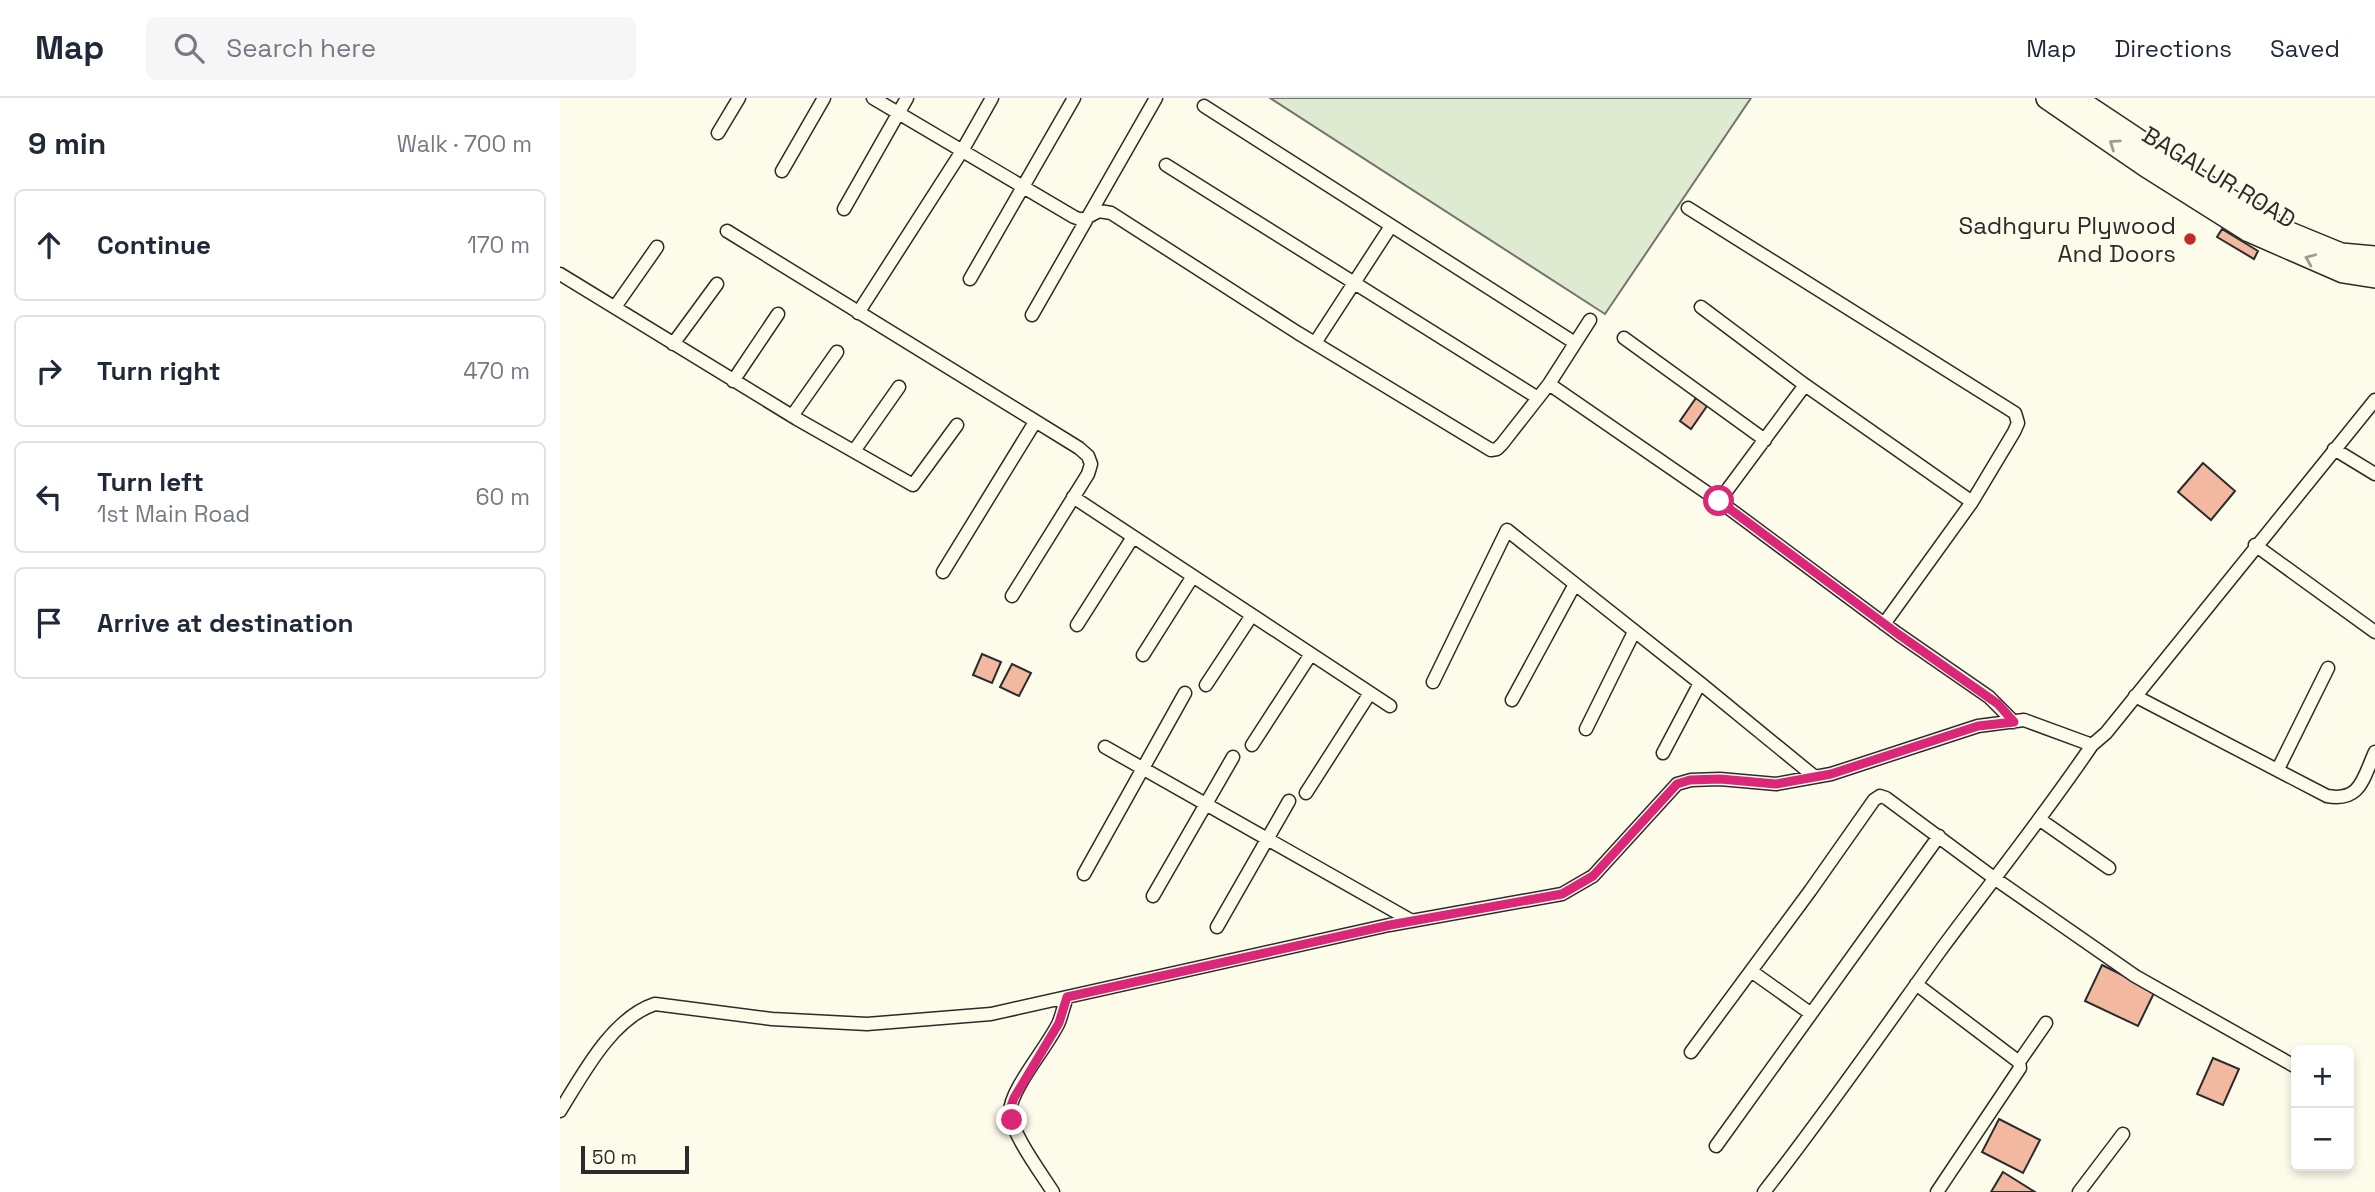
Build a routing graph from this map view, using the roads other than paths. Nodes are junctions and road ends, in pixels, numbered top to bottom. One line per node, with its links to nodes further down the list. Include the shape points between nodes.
1 (739, 98): 12 (street)
2 (824, 98): 15 (street)
3 (873, 98): 11 (street)
4 (907, 98): 11 (street)
5 (992, 98): 13 (street)
6 (1074, 98): 16 (street)
7 (1156, 98): 19 (street)
8 (2047, 98): 25 (main road, BAGALUR ROAD, one-way to 8, via 2343,272 2249,231)
9 (2075, 98): 23 (main road, BAGALUR ROAD, via 2221,195 2285,231 2342,254)
10 (1203, 106): 20 (street)
11 (898, 113): 13 (street); 18 (street)
12 (718, 133)
13 (962, 151): 16 (street); 31 (street)
14 (1166, 165): 27 (street)
15 (782, 171)
16 (1023, 187): 19 (street, via 1074,217); 26 (street)
17 (1688, 208): 55 (street, via 2015,413 2018,423 2014,432)
18 (844, 209)
19 (1087, 219): 33 (street); 36 (street, via 1099,211 1111,213)
20 (1391, 226): 27 (street); 37 (street)
21 (727, 231): 31 (street)
22 (657, 247): 29 (street)
23 (2375, 257)
24 (560, 274): 29 (street)
25 (2375, 277)
26 (970, 279)
27 (1354, 283): 36 (street); 44 (street)
28 (717, 284): 38 (street)
29 (615, 307): 38 (street)
30 (1701, 307): 42 (street)
31 (858, 313): 47 (street)
32 (778, 314): 40 (street)
33 (1032, 315)
34 (1590, 320): 37 (street)
35 (1624, 338): 49 (street)
36 (1315, 343): 44 (street, via 1491,450 1502,444)
37 (1575, 343): 41 (street)
38 (673, 344): 40 (street)
39 (837, 352): 46 (street)
40 (733, 381): 46 (street)
41 (1549, 384): 44 (street); 54 (street)
42 (1805, 385): 49 (street); 55 (street)
43 (899, 387): 51 (street)
44 (1538, 398)
45 (2375, 400): 50 (street)
46 (792, 416): 51 (street)
47 (1035, 422): 53 (street, via 1088,456 1088,474); 58 (street)
48 (957, 425): 51 (street, via 913,485)
49 (1765, 440): 54 (street)
50 (2334, 449): 52 (street); 57 (street)
51 (854, 451)
52 (2375, 474)
53 (1073, 498): 56 (street); 61 (street)
54 (1719, 501): 63 (street)
55 (1972, 502): 63 (street)
56 (1133, 537): 59 (street); 64 (street)
57 (2255, 545): 66 (street); 75 (street)
58 (943, 572)
59 (1192, 576): 62 (street); 68 (street)
60 (1575, 584): 65 (street); 70 (street, via 1507,530); 76 (street)
61 (1012, 596)
62 (1252, 615): 67 (street); 72 (street)
63 (1884, 624): 78 (street, via 1998,704)
64 (1077, 625)
65 (1634, 632): 71 (street); 79 (street)
66 (2375, 632)
67 (1311, 654): 74 (street); 80 (street)
68 (1143, 655)
69 (2329, 668): 87 (street)
70 (1433, 682)
71 (1700, 682): 84 (street); 88 (street)
72 (1206, 685)
73 (1185, 693): 86 (street)
74 (1370, 693): 77 (street); 89 (street)
75 (2135, 696): 81 (street); 87 (street)
76 (1512, 700)
77 (1390, 706)
78 (2014, 722): 81 (street, via 2024,720); 88 (street, via 1978,726)
79 (1586, 729)
80 (1252, 745)
81 (2092, 745): 92 (street)
82 (1105, 747): 86 (street)
83 (2375, 752): 87 (street, via 2357,791 2348,797 2328,796)
84 (1663, 753)
85 (1233, 757): 91 (street)
86 (1142, 769): 91 (street); 96 (street)
87 (2277, 769)
88 (1815, 777): 99 (street, via 1776,784 1720,779 1677,784 1593,876 1562,894)
89 (1306, 793)
90 (1289, 801): 94 (street)
91 (1206, 805): 94 (street); 98 (street)
92 (2039, 819): 95 (street); 97 (street)
93 (1939, 836): 97 (street); 101 (street, via 1886,798 1874,800); 104 (street)
94 (1267, 840): 99 (street); 100 (street)
95 (2109, 868)
96 (1084, 874)
97 (1994, 878): 102 (street); 108 (street, via 2135,976)
98 (1153, 896)
99 (1412, 921): 103 (street)
100 (1217, 927)
101 (1751, 971): 104 (street); 106 (street)
102 (1916, 984): 107 (street); 113 (street)
103 (1067, 997): 109 (street, via 991,1014 867,1024 772,1019 655,1004 631,1015 610,1037); 112 (street, via 1059,1023 1010,1109 1024,1146)
104 (1810, 1013): 111 (street)
105 (2046, 1023): 107 (street)
106 (1690, 1052)
107 (2019, 1062): 114 (street, via 2017,1075)
108 (2291, 1064)
109 (560, 1111)
110 (2123, 1133): 115 (street)
111 (1716, 1146)
112 (1053, 1192)
113 (1763, 1192)
114 (1937, 1192)
115 (2079, 1192)

